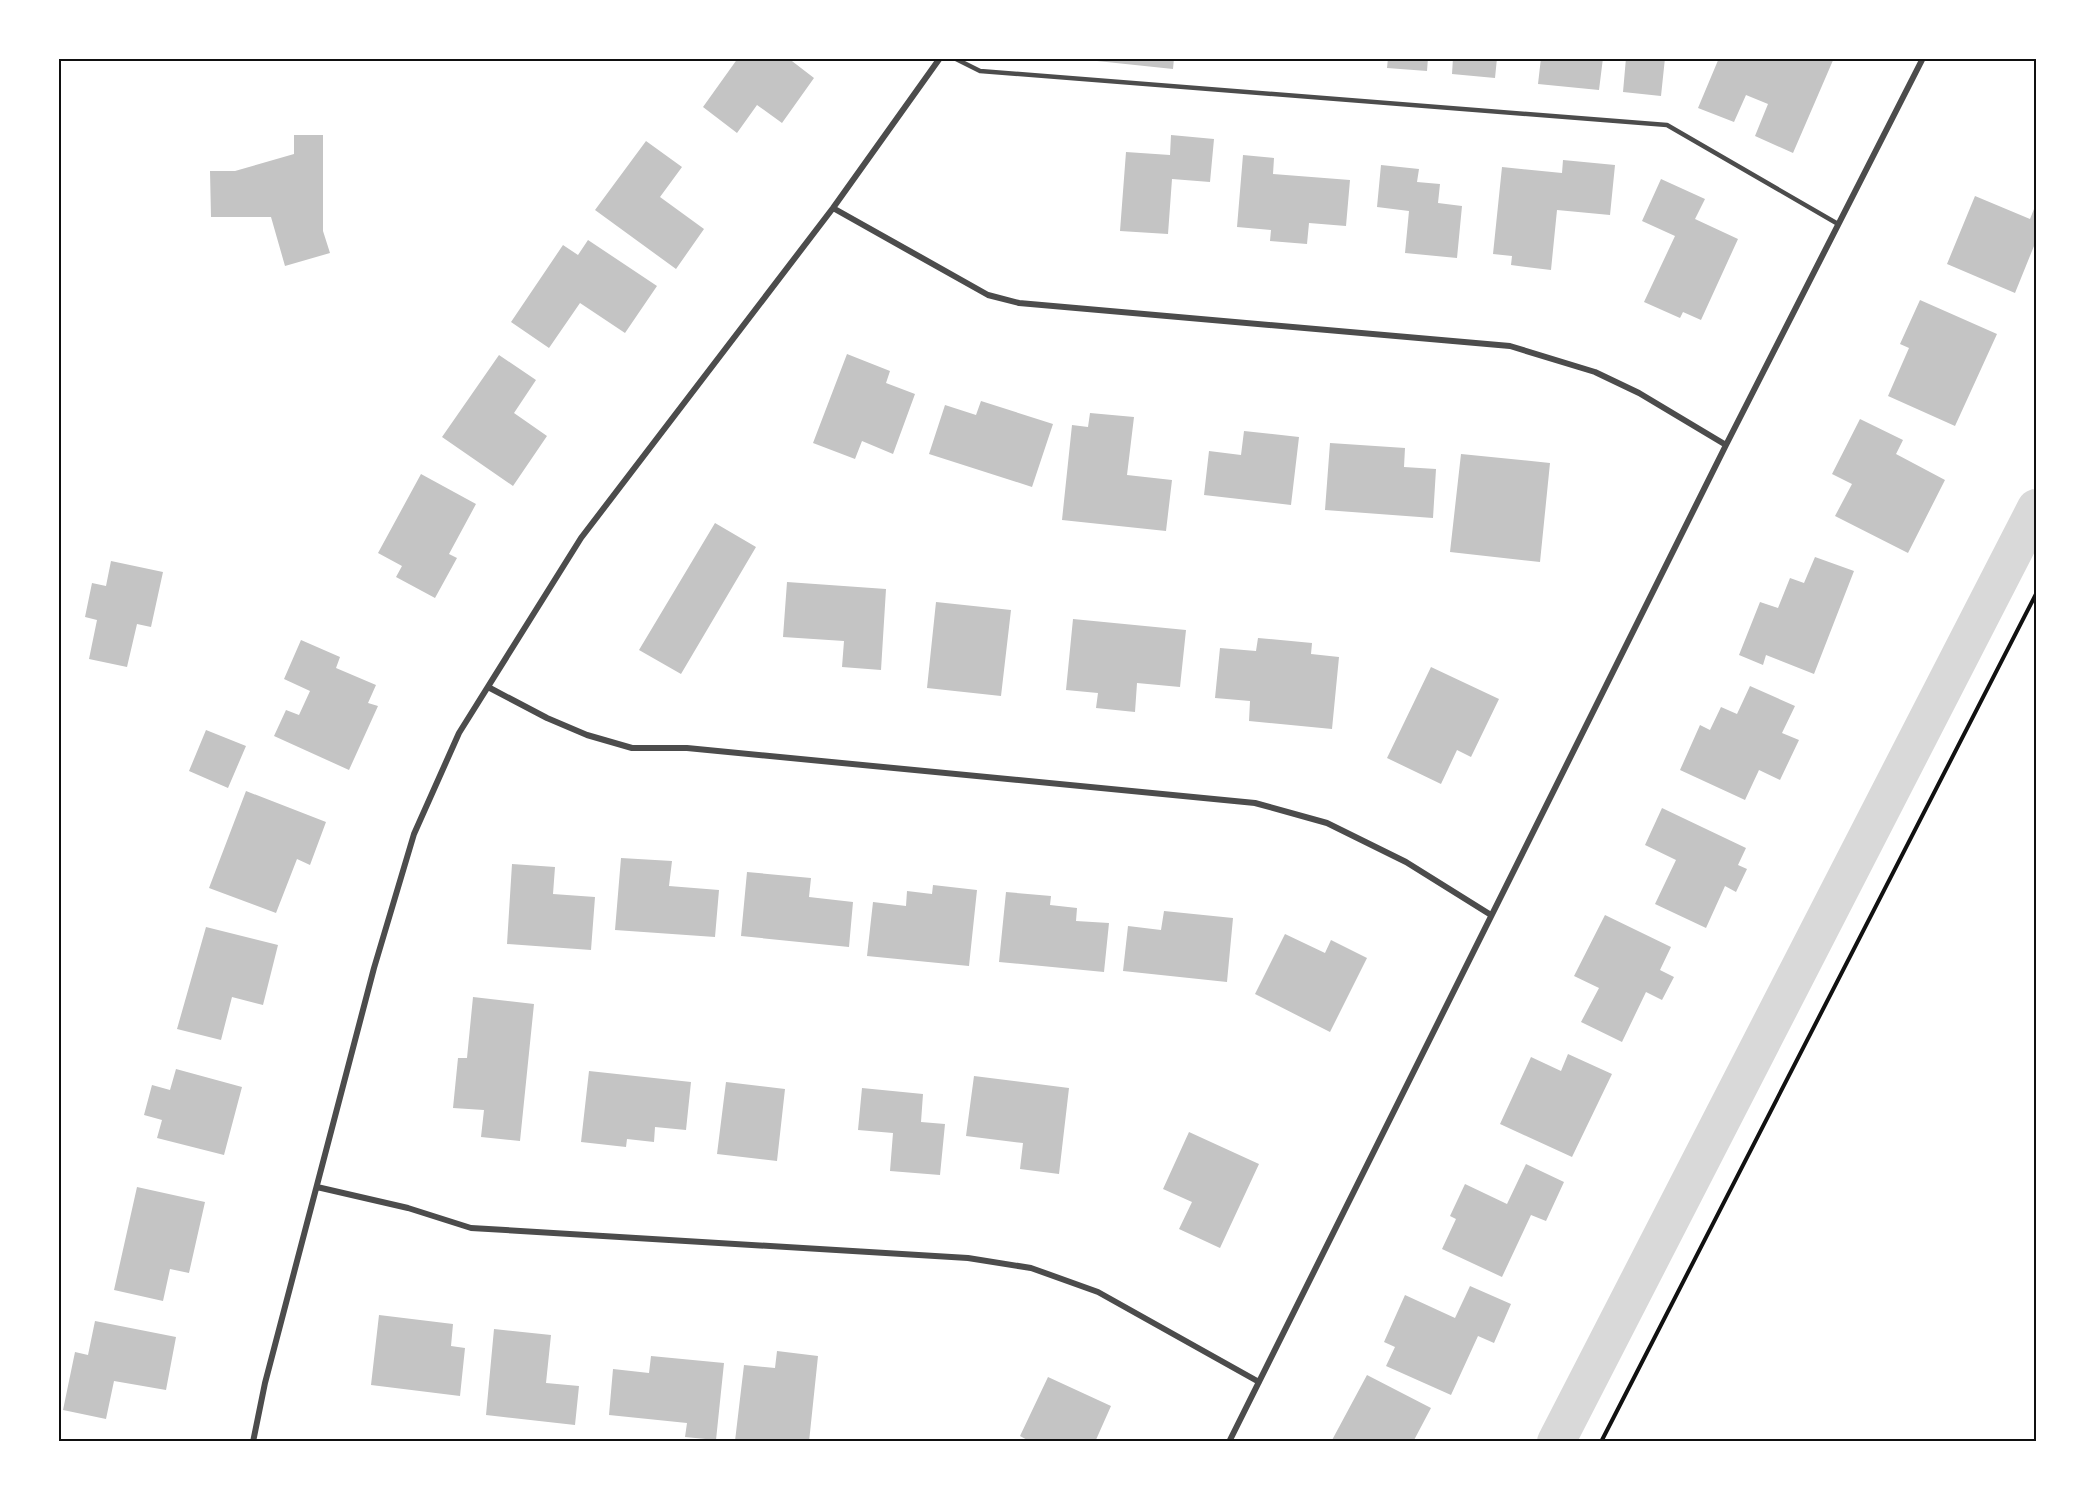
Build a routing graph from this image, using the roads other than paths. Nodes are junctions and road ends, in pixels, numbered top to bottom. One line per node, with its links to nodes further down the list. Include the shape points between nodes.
1 (940, 58): 4 (street)
2 (954, 58): 5 (lane, via 980,71 1667,125)
3 (1923, 58): 5 (street)
4 (833, 208): 6 (street, via 988,295 1019,303 1510,346 1595,372 1639,393); 7 (street, via 582,538)
5 (1838, 224): 6 (street)
6 (1725, 445): 8 (street)
7 (488, 687): 8 (street, via 577,731 632,748 687,748 1255,802 1327,824 1406,862); 9 (street, via 459,734 414,834 374,968)
8 (1491, 915): 10 (street)
9 (317, 1187): 10 (street, via 408,1208 471,1228 968,1258 1031,1268 1098,1292); 11 (street)
10 (1259, 1382): 12 (street)
11 (253, 1442)
12 (1229, 1442)

